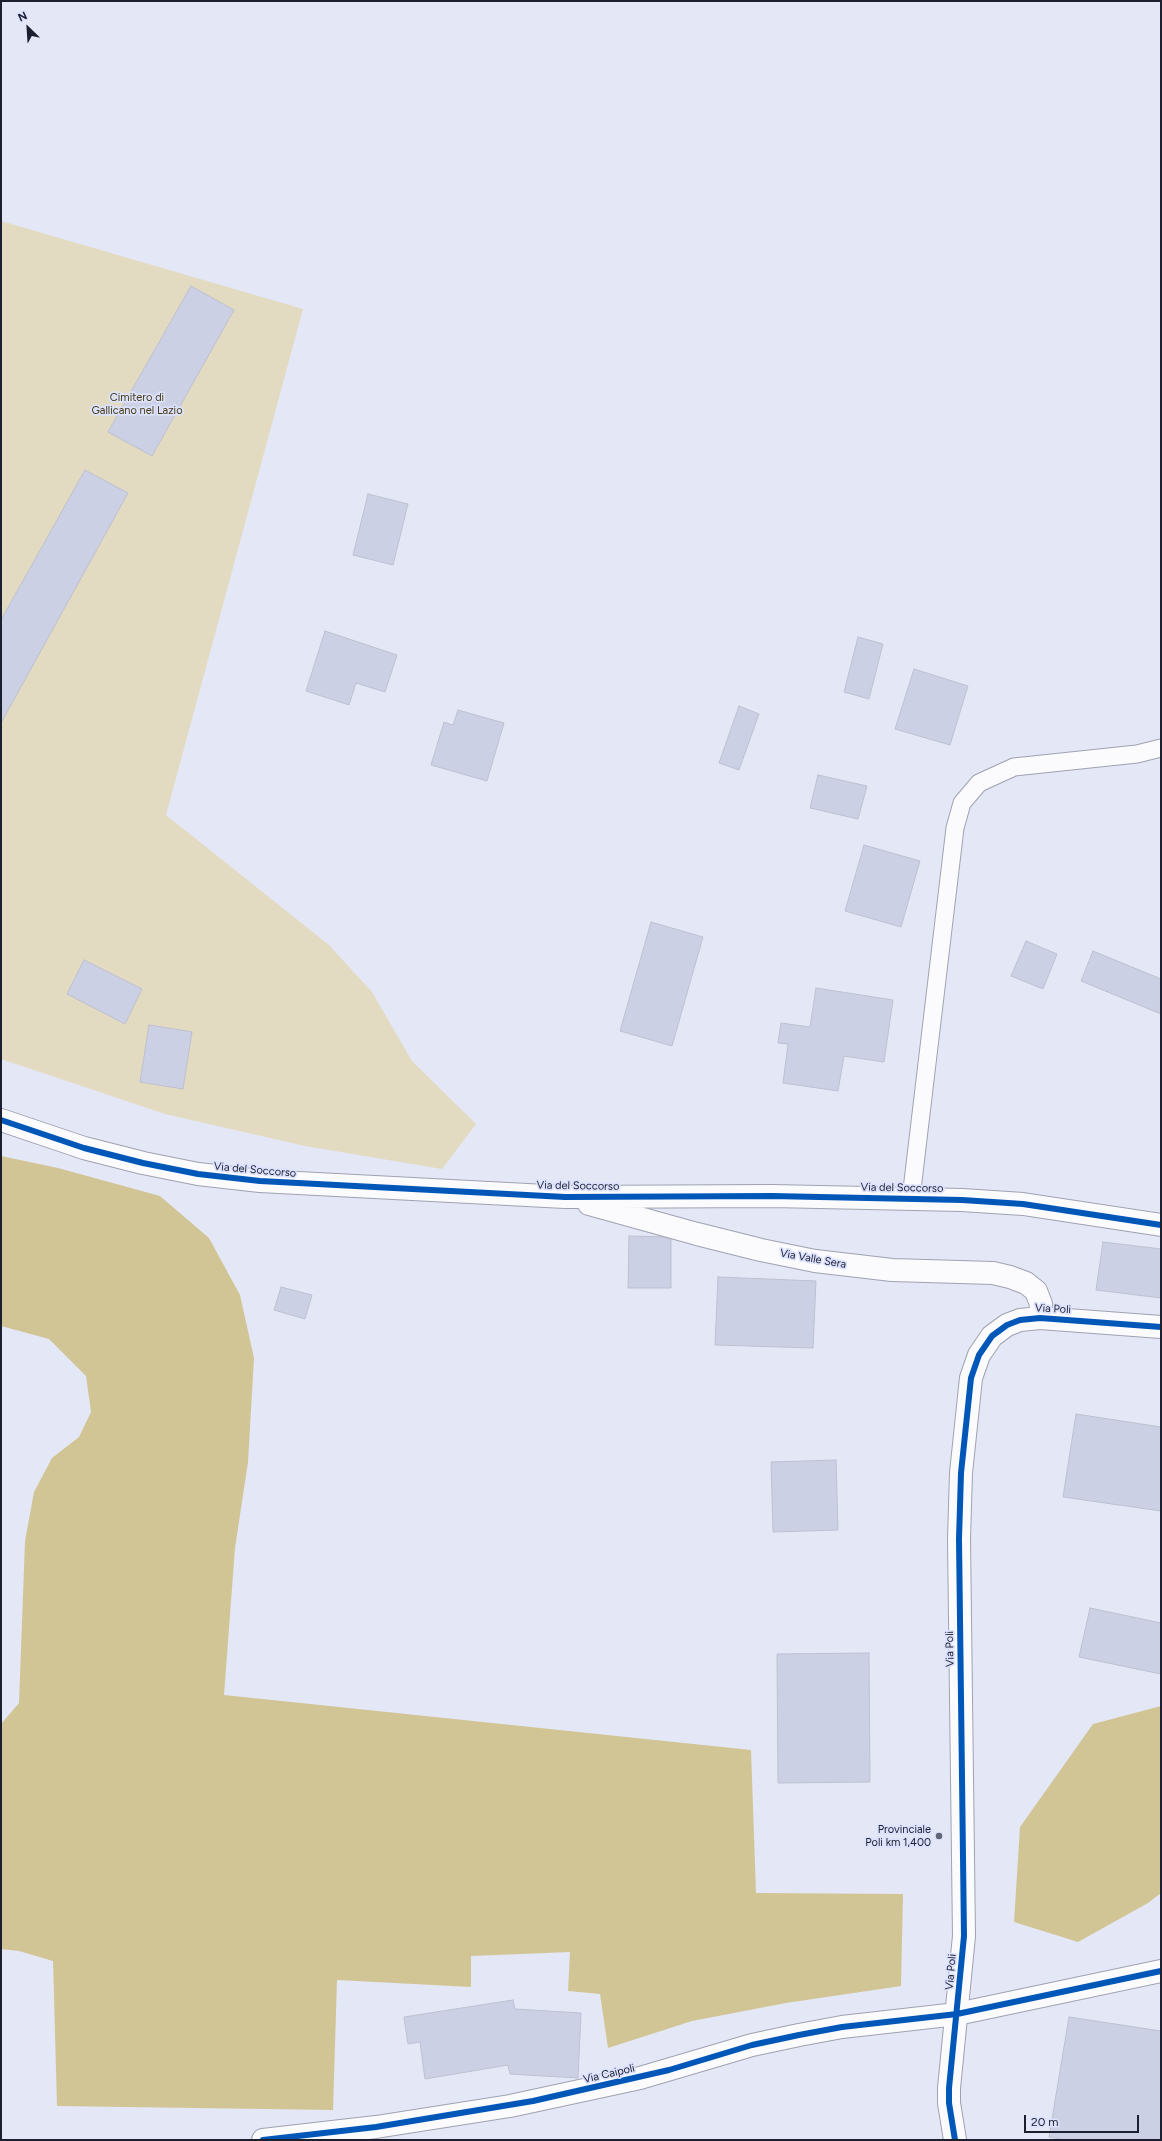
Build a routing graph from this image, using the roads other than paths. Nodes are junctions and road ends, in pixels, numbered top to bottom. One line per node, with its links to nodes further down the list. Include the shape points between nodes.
1 (1161, 748): 4 (lane, via 1137,754 1014,767 979,783 962,803 955,828)
2 (1, 1120): 3 (street, Via del Soccorso, via 99,1152 225,1178 294,1184)
3 (565, 1197): 4 (street, Via del Soccorso); 6 (street, Via Valle Sera, via 697,1234 815,1261 910,1272 993,1273 1010,1276 1036,1292 1040,1304)
4 (911, 1198): 5 (street, Via del Soccorso, via 1023,1204)
5 (1161, 1225)
6 (1040, 1318): 7 (street, Via Poli); 9 (street, Via Poli, via 1020,1320 1007,1325 992,1336 983,1348 971,1378 965,1426 959,1539 964,1936)
7 (1161, 1327)
8 (1161, 1971): 9 (street, Via Caipoli)
9 (957, 2014): 10 (street, Via Caipoli, via 842,2027 799,2035 752,2045 640,2078 510,2106 376,2127); 11 (street, Via Poli, via 949,2088)
10 (263, 2140)
11 (955, 2140)

